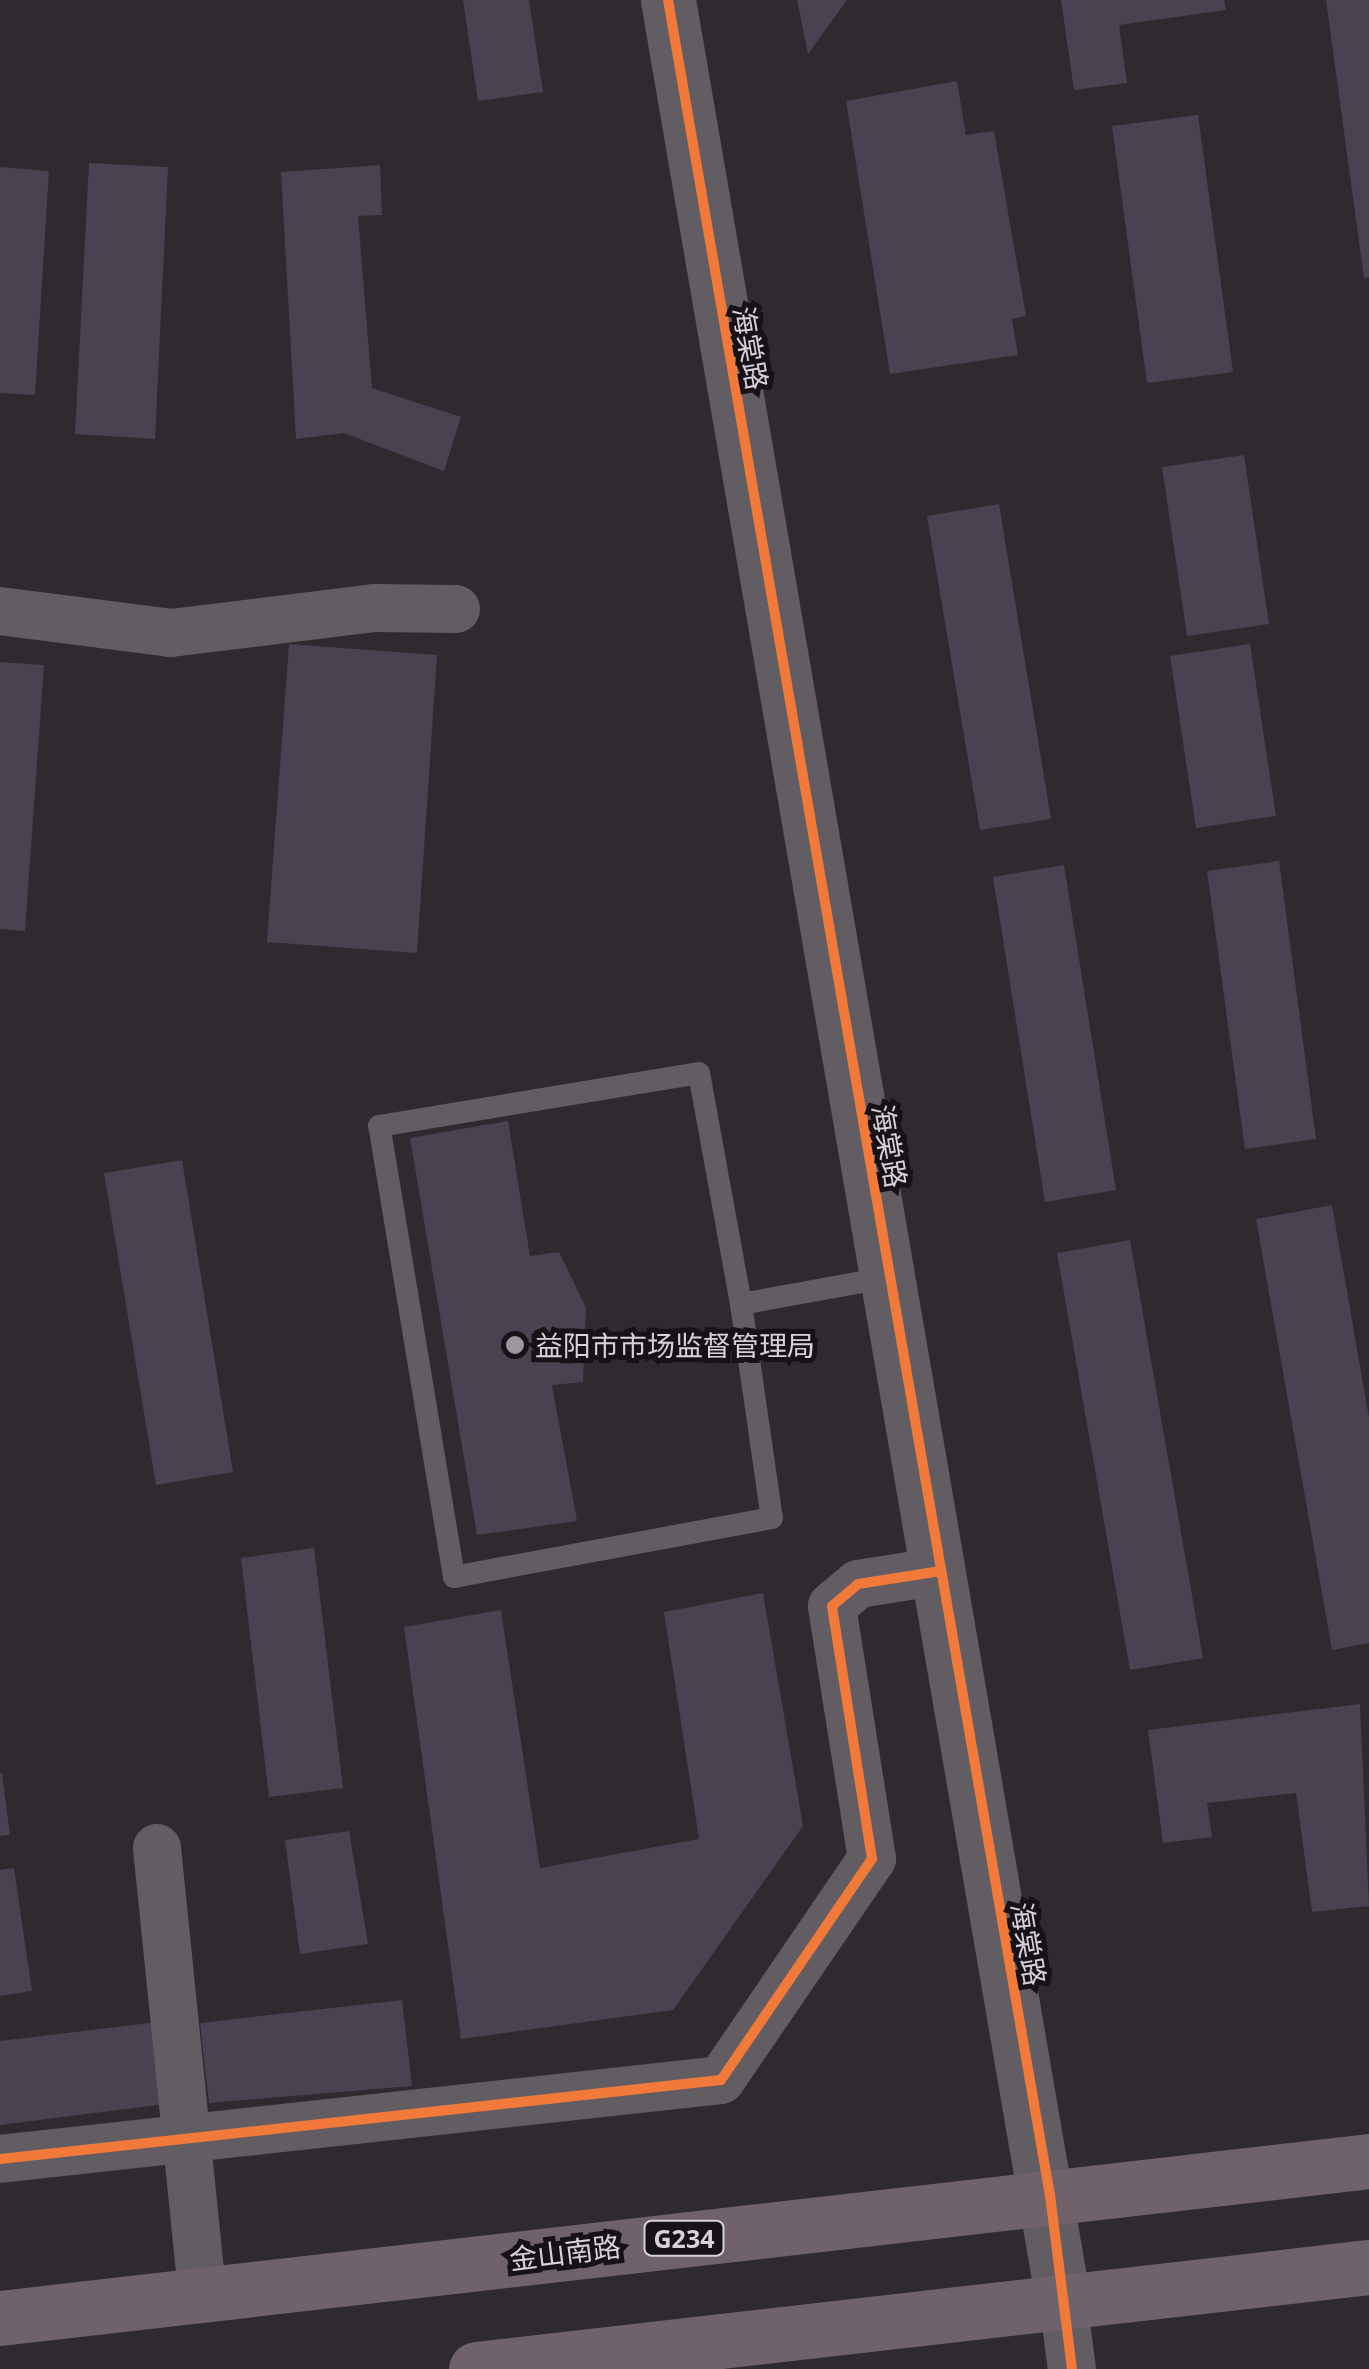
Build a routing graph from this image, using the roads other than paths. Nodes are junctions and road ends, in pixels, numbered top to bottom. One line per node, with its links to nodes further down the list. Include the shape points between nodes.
1 (668, 0): 4 (street, 海棠路)
2 (456, 610): 3 (street, via 374,608 170,633)
3 (0, 612)
4 (890, 1277): 5 (lane); 6 (street, 海棠路)
5 (741, 1304): 5 (lane, via 699,1073 379,1126 454,1578 772,1518)
6 (941, 1572): 8 (street, via 858,1584 832,1606 872,1860 720,2080); 11 (street, 海棠路)
7 (157, 1848): 8 (street)
8 (186, 2135): 9 (street); 13 (street)
9 (0, 2159)
10 (1369, 2161): 11 (highway, 金山南路 / G234)
11 (1050, 2195): 13 (highway, 金山南路 / G234); 14 (street, 海棠路)
12 (1369, 2268): 14 (highway)
13 (202, 2294): 15 (highway, 金山南路 / G234)
14 (1064, 2300): 16 (highway); 17 (street)
15 (0, 2318)
16 (476, 2369)
17 (1072, 2369)

